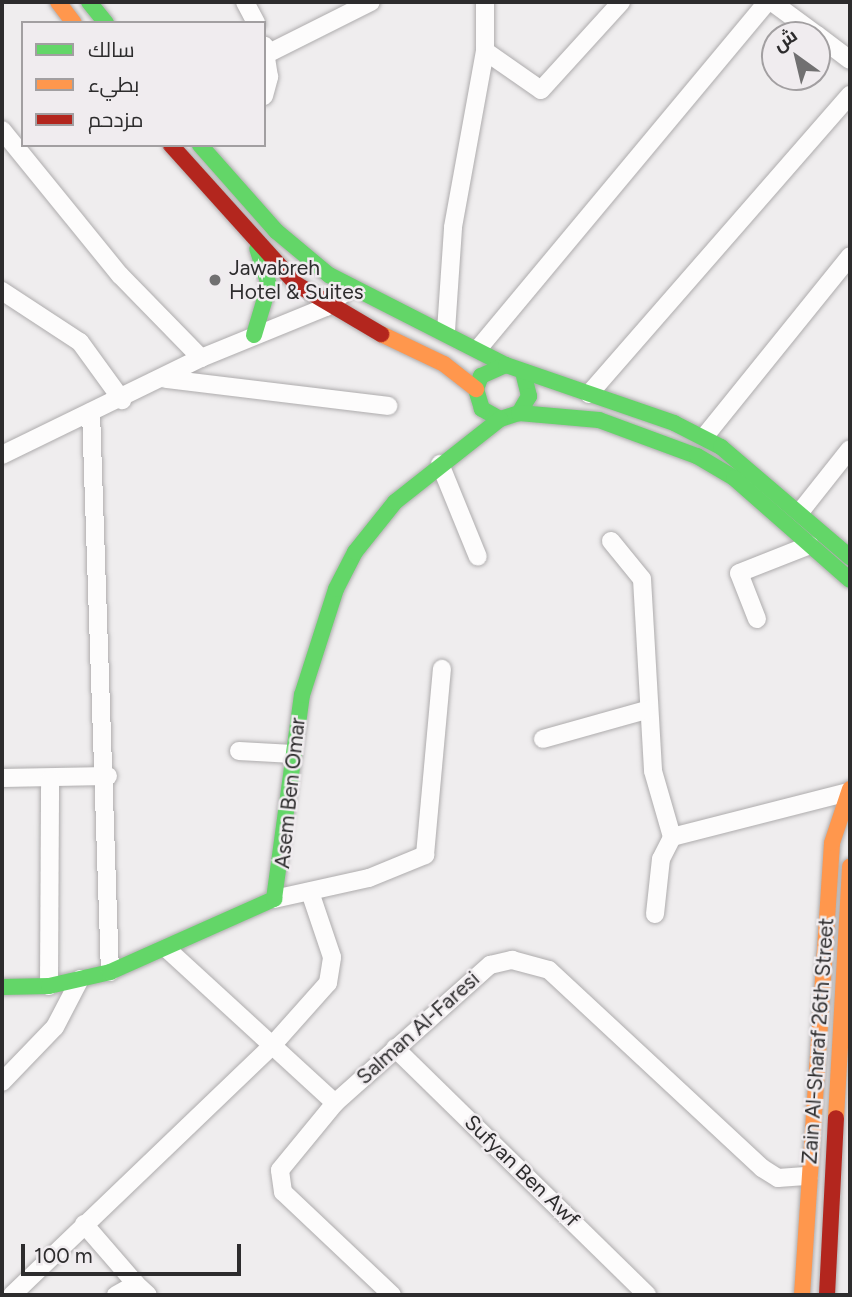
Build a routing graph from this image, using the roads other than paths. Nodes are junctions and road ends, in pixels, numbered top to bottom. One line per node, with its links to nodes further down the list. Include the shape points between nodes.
1 (58, 2): 9 (street)
2 (89, 2): 10 (street)
3 (245, 2): 11 (street)
4 (371, 2): 14 (street)
5 (485, 2): 15 (street)
6 (621, 2): 15 (street, via 541,90)
7 (767, 2): 28 (street)
8 (772, 2): 12 (street)
9 (72, 21)
10 (104, 21)
11 (255, 21)
12 (798, 21)
13 (831, 46): 16 (street)
14 (266, 49)
15 (485, 51): 26 (street, via 453,227)
16 (850, 60)
17 (850, 95): 34 (street)
18 (2, 130): 29 (street, via 121,275)
19 (174, 147): 21 (street)
20 (205, 147): 23 (street, via 276,231)
21 (255, 245): 25 (street); 27 (street, via 269,285)
22 (850, 256): 41 (street)
23 (350, 288): 25 (street); 26 (street)
24 (2, 291): 35 (street, via 80,342)
25 (326, 307): 27 (street); 33 (street, via 418,349)
26 (446, 331): 28 (street)
27 (254, 335): 29 (street)
28 (478, 349): 30 (street)
29 (201, 358): 32 (street)
30 (506, 365): 31 (street); 33 (street, via 481,376)
31 (524, 376): 34 (street); 39 (street, via 529,396)
32 (166, 379): 35 (street); 36 (street)
33 (476, 389): 37 (street)
34 (589, 394): 41 (street)
35 (122, 400): 38 (street)
36 (388, 405)
37 (481, 409): 40 (street); 43 (street)
38 (91, 412): 44 (street); 58 (street)
39 (519, 413): 40 (street); 48 (street, via 599,420 673,444 734,478)
40 (499, 419): 43 (street, Asem Ben Omar)
41 (705, 436): 46 (street)
42 (850, 449): 46 (street)
43 (459, 450): 45 (street, Asem Ben Omar)
44 (2, 455)
45 (440, 464): 49 (street); 57 (street, Asem Ben Omar, via 396,502 355,552 336,589 308,669)
46 (800, 512): 50 (street)
47 (611, 541): 54 (street, via 642,579)
48 (810, 545): 51 (street); 52 (street, via 739,573)
49 (478, 557)
50 (850, 557)
51 (850, 580)
52 (757, 619)
53 (442, 668): 64 (street, via 425,855)
54 (646, 710): 55 (street); 62 (street, via 653,771)
55 (543, 739)
56 (239, 751): 57 (street)
57 (293, 754): 65 (street, Asem Ben Omar)
58 (108, 776): 60 (street); 68 (street)
59 (2, 778): 60 (street)
60 (50, 779): 70 (street)
61 (850, 791): 62 (street); 76 (street, Zain Al-Sharaf 26th Street, via 832,843)
62 (672, 837): 66 (street, via 660,866)
63 (850, 866): 84 (street, Zain Al-Sharaf 26th Street)
64 (310, 892): 65 (street); 72 (street, via 334,970)
65 (274, 899): 67 (street, Asem Ben Omar)
66 (655, 914)
67 (167, 949): 68 (street, Asem Ben Omar); 72 (street)
68 (110, 972): 69 (street, Asem Ben Omar)
69 (80, 979): 70 (street, Asem Ben Omar); 74 (street, via 54,1027)
70 (49, 986): 71 (street, Asem Ben Omar)
71 (2, 987)
72 (270, 1048): 75 (street); 77 (street)
73 (395, 1048): 75 (street, Salman Al-Faresi); 76 (street, Salman Al-Faresi, via 477,972 512,960 531,963 549,970 762,1168 778,1178); 82 (street, Sufyan Ben Awf)
74 (2, 1082)
75 (335, 1103): 81 (street, Salman Al-Faresi, via 289,1153 280,1182 283,1192)
76 (809, 1176): 83 (street, Zain Al-Sharaf 26th Street)
77 (84, 1224): 78 (street); 79 (street)
78 (142, 1290): 80 (street)
79 (12, 1295)
80 (116, 1295)
81 (392, 1295)
82 (647, 1295)
83 (802, 1295)
84 (827, 1295)

